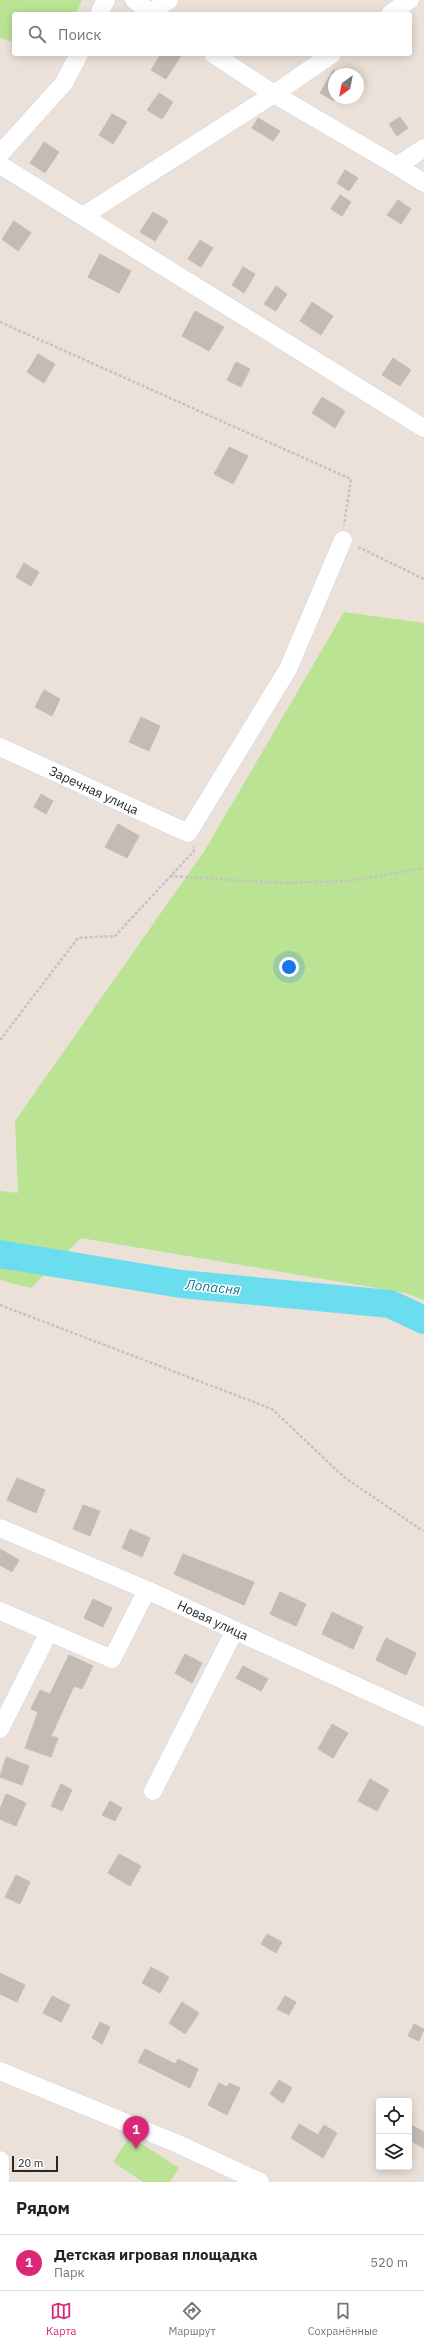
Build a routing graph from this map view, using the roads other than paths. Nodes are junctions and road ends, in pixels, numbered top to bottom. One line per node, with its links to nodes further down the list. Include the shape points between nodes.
1 (106, 0): 5 (street)
2 (134, 0): 6 (street)
3 (170, 0): 7 (street)
4 (410, 0): 8 (street)
5 (100, 12)
6 (150, 12)
7 (152, 12)
8 (393, 12)
9 (78, 56): 14 (street, via 64,83)
10 (216, 56): 12 (street)
11 (329, 56): 12 (street)
12 (274, 94): 16 (street); 18 (street)
13 (424, 148): 16 (street)
14 (0, 154)
15 (0, 165): 18 (street)
16 (397, 166): 17 (street)
17 (424, 183)
18 (83, 216): 19 (street)
19 (424, 428)
20 (343, 540): 21 (street, Заречная улица, via 288,669 188,833)
21 (0, 747)
22 (0, 1528): 23 (street, Новая улица)
23 (147, 1590): 25 (street, Новая улица); 26 (street, via 112,1659)
24 (0, 1611): 26 (street)
25 (235, 1630): 27 (street, Новая улица); 29 (street)
26 (49, 1632): 28 (street)
27 (424, 1716)
28 (0, 1729)
29 (153, 1791)
30 (0, 2071): 33 (street, via 178,2144)
31 (0, 2160): 32 (street)
32 (0, 2182)
33 (260, 2182)

